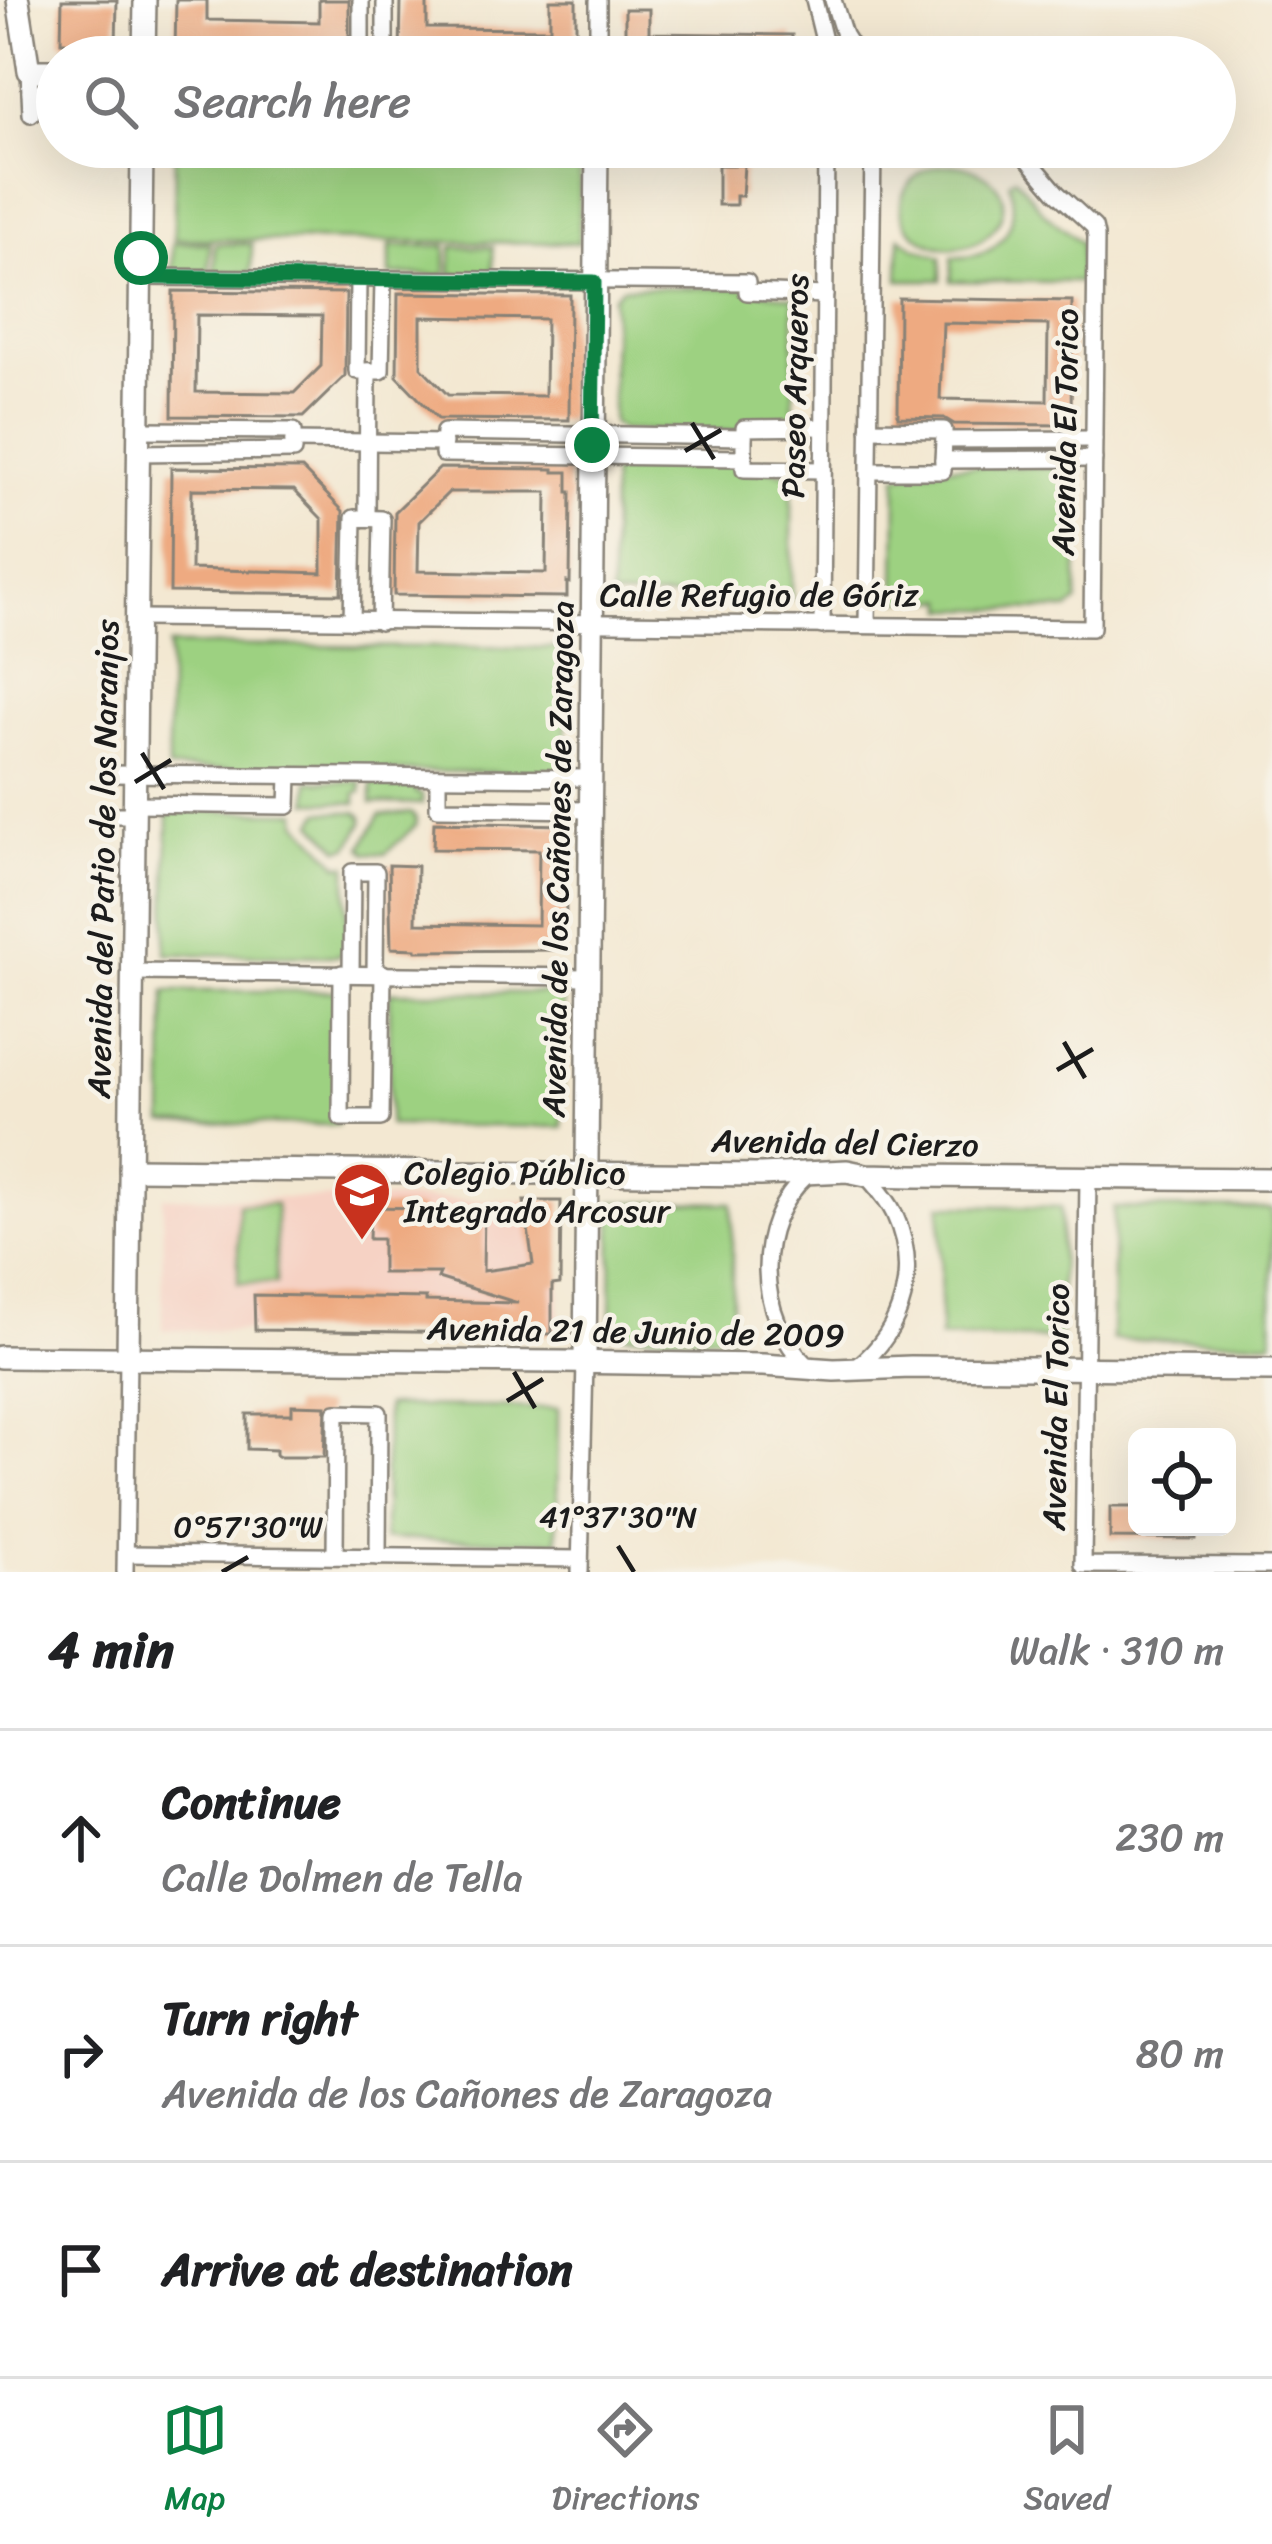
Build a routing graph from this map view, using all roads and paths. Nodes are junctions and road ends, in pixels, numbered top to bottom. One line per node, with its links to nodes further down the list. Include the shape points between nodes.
1 (18, 0): 15 (main road)
2 (145, 0): 8 (main road)
3 (361, 0): 9 (street)
4 (386, 0): 10 (street)
5 (598, 0): 11 (street)
6 (814, 0): 12 (street)
7 (833, 0): 13 (street)
8 (144, 36)
9 (361, 36)
10 (385, 36)
11 (598, 36)
12 (823, 36)
13 (845, 36)
14 (36, 78): 15 (main road)
15 (29, 81): 16 (street); 17 (street)
16 (36, 84)
17 (31, 114)
18 (142, 168): 23 (main road, Avenida del Patio de los Naranjos)
19 (597, 168): 26 (main road, Avenida de los Cañones de Zaragoza)
20 (826, 168): 27 (street, Paseo Arqueros)
21 (873, 168): 30 (street)
22 (1036, 168): 32 (street, Avenida El Torico, via 1096,236)
23 (140, 277): 24 (street); 34 (main road, Avenida del Patio de los Naranjos)
24 (358, 280): 25 (street); 28 (street, via 357,371)
25 (383, 280): 26 (street); 28 (street, via 381,371)
26 (594, 282): 27 (street, via 747,282 747,292); 36 (main road, Avenida de los Cañones de Zaragoza)
27 (825, 295): 29 (street, Paseo Arqueros)
28 (368, 371): 35 (street)
29 (824, 427): 31 (street, via 744,428); 40 (street, Paseo Arqueros)
30 (869, 429): 33 (street, via 944,430); 41 (street)
31 (744, 437): 36 (street); 37 (street)
32 (1094, 439): 33 (street); 38 (street, Avenida El Torico)
33 (944, 440): 39 (street)
34 (138, 442): 35 (street, via 293,430 293,441); 43 (main road, Avenida del Patio de los Naranjos)
35 (368, 442): 36 (street, via 444,443 443,454); 42 (street)
36 (592, 445): 37 (street); 46 (main road, Avenida de los Cañones de Zaragoza)
37 (744, 458): 40 (street, via 744,469)
38 (1094, 459): 39 (street); 49 (street, Avenida El Torico)
39 (943, 460): 41 (street, via 943,471)
40 (823, 470): 48 (street, Paseo Arqueros)
41 (869, 471): 47 (street)
42 (367, 518): 44 (street, via 354,518); 45 (street, via 382,519)
43 (139, 618): 44 (street, Calle Refugio de Góriz); 51 (main road, Avenida del Patio de los Naranjos)
44 (352, 621): 45 (street, Calle Refugio de Góriz)
45 (380, 622): 46 (street, Calle Refugio de Góriz)
46 (592, 623): 48 (street, Calle Refugio de Góriz); 54 (main road, Avenida de los Cañones de Zaragoza)
47 (867, 625): 48 (street, Calle Refugio de Góriz); 49 (street, Calle Refugio de Góriz)
48 (822, 626)
49 (1092, 628)
50 (106, 774): 51 (street)
51 (137, 774): 52 (street); 55 (main road, Avenida del Patio de los Naranjos)
52 (289, 775): 53 (street); 55 (street, via 288,806)
53 (438, 777): 54 (street); 56 (street, via 437,808)
54 (591, 778): 56 (main road, Avenida de los Cañones de Zaragoza)
55 (136, 810): 57 (street); 58 (main road, Avenida del Patio de los Naranjos)
56 (590, 810): 61 (main road, Avenida de los Cañones de Zaragoza)
57 (106, 815)
58 (134, 972): 59 (street); 62 (main road, Avenida del Patio de los Naranjos)
59 (347, 973): 60 (street); 60 (street, via 352,872 376,872); 60 (street, via 341,1118 381,1118)
60 (379, 973): 61 (street)
61 (589, 976): 63 (main road, Avenida de los Cañones de Zaragoza)
62 (130, 1169): 63 (main road, Avenida del Cierzo); 69 (main road, Avenida del Patio de los Naranjos)
63 (586, 1172): 64 (main road, Avenida del Cierzo); 70 (main road, Avenida de los Cañones de Zaragoza)
64 (807, 1175): 65 (main road, Avenida del Cierzo); 71 (street, via 775,1224 767,1277 779,1328)
65 (866, 1175): 66 (main road, Avenida del Cierzo); 72 (street, via 894,1214 906,1267 894,1326)
66 (1088, 1178): 67 (main road, Avenida del Cierzo); 73 (street, Avenida El Torico)
67 (1272, 1179)
68 (0, 1357): 69 (main road, Avenida 21 de Junio de 2009)
69 (128, 1358): 70 (main road, Avenida 21 de Junio de 2009); 75 (street, Avenida del Patio de los Naranjos)
70 (585, 1362): 71 (main road, Avenida 21 de Junio de 2009); 78 (street, Avenida de los Cañones de Zaragoza)
71 (808, 1367): 72 (main road, Avenida 21 de Junio de 2009)
72 (857, 1367): 73 (main road, Avenida 21 de Junio de 2009)
73 (1086, 1368): 74 (main road, Avenida 21 de Junio de 2009); 79 (street, Avenida El Torico, via 1083,1564)
74 (1272, 1370)
75 (126, 1554): 76 (street); 80 (street, Avenida del Patio de los Naranjos)
76 (341, 1562): 77 (street); 77 (street, via 336,1412 379,1413)
77 (372, 1562): 78 (street)
78 (580, 1566)
79 (1272, 1566)
80 (125, 1572)

